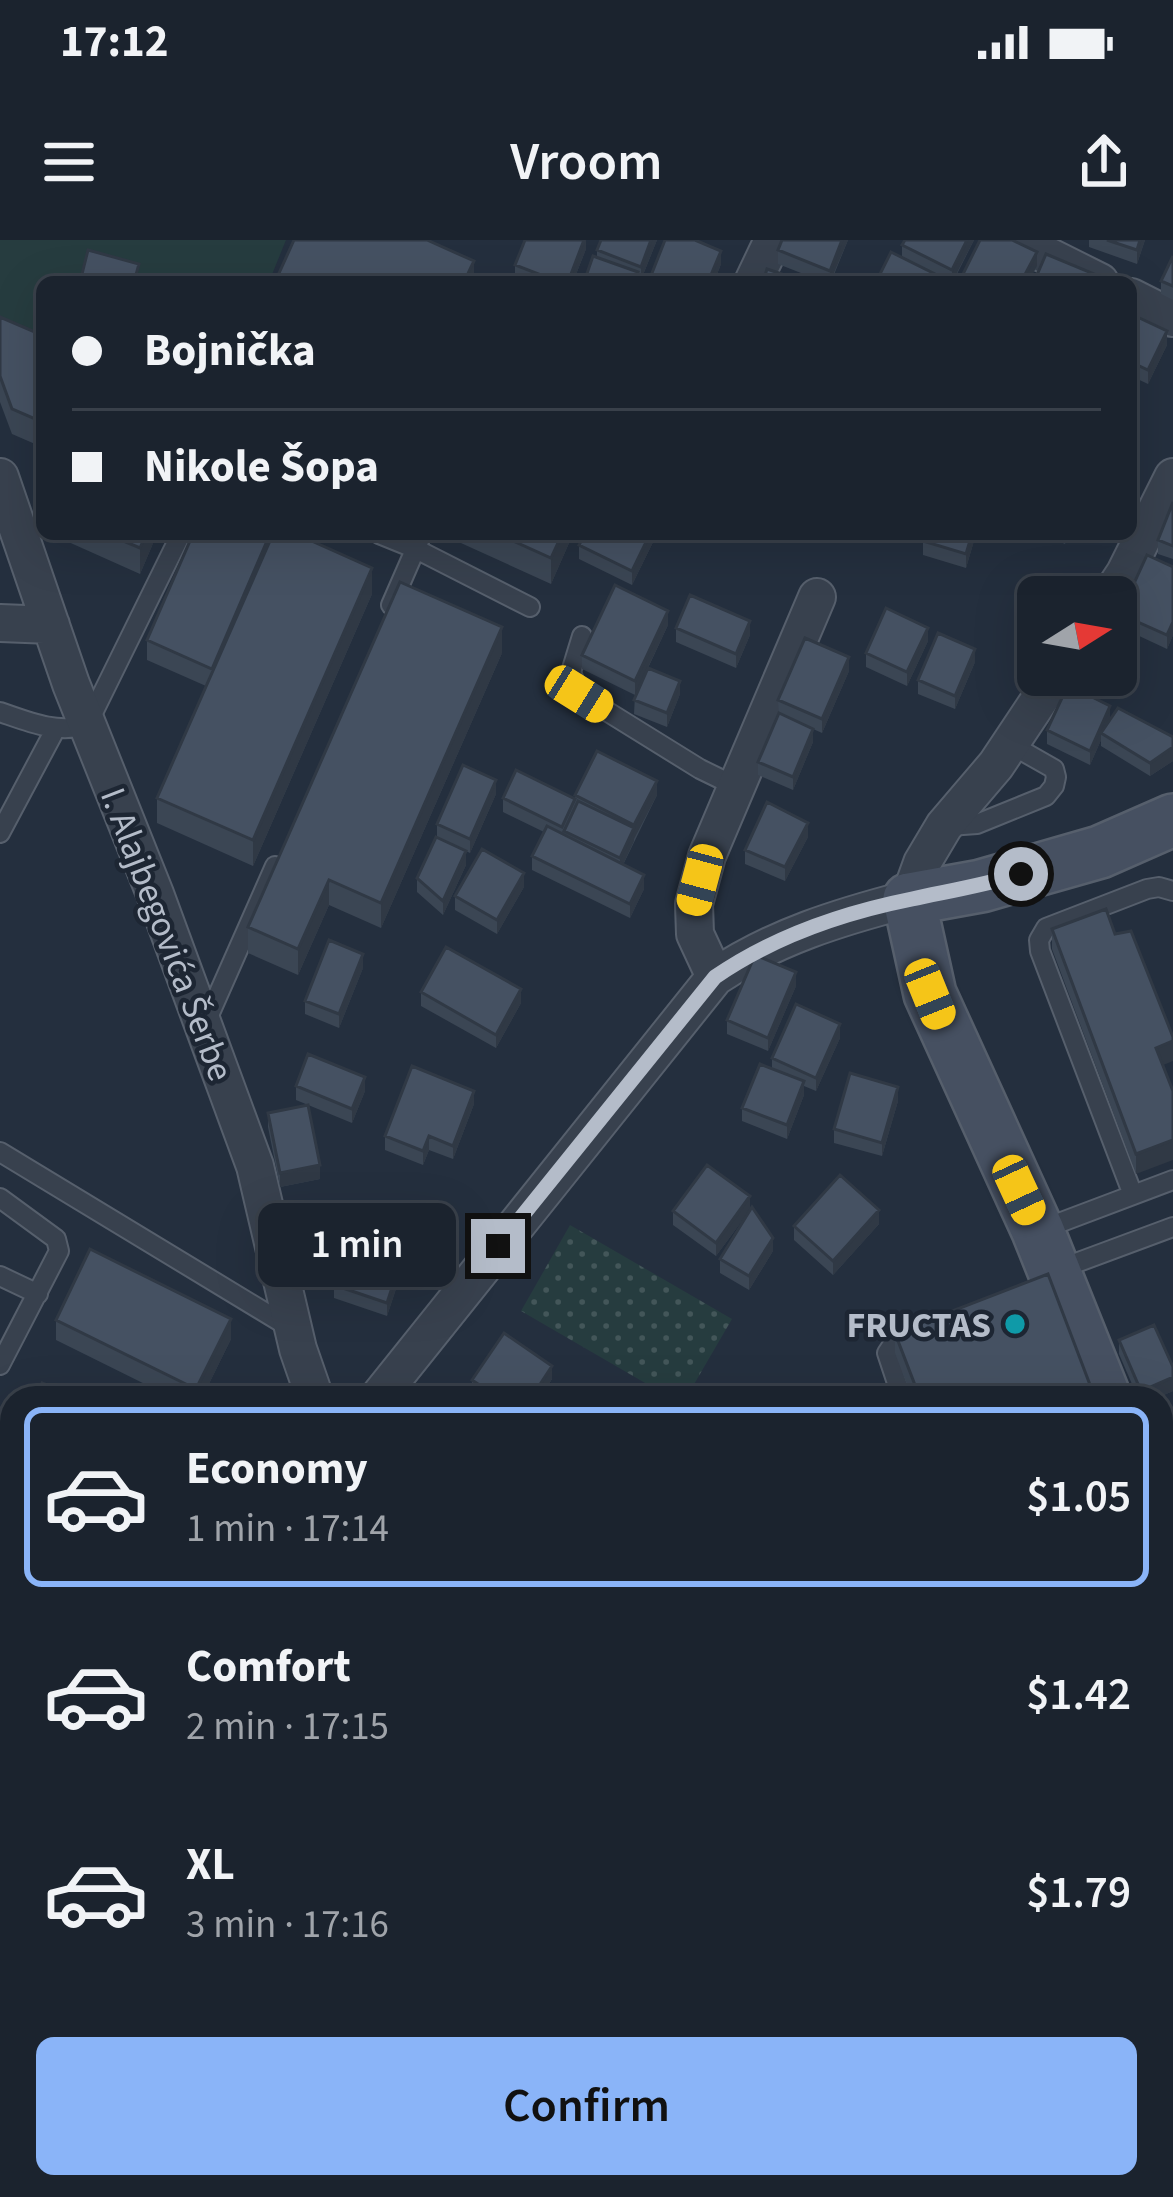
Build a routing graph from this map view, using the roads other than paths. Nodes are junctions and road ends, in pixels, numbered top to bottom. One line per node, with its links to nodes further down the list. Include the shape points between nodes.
1 (773, 240): 3 (street)
2 (1016, 240): 4 (street)
3 (756, 276)
4 (1088, 276)
5 (1137, 300): 6 (street)
6 (1173, 318)
7 (0, 477): 10 (street, I. Alajbegovića Šerbe)
8 (1154, 492): 9 (street)
9 (1137, 539)
10 (11, 540): 19 (street, I. Alajbegovića Šerbe)
11 (178, 540): 23 (lane)
12 (1137, 540): 14 (street)
13 (419, 541): 16 (lane); 17 (lane)
14 (1123, 576)
15 (817, 597): 25 (street)
16 (530, 607)
17 (387, 614)
18 (0, 623): 19 (street)
19 (51, 625): 23 (street, I. Alajbegovića Šerbe)
20 (582, 636): 25 (lane, via 571,672 579,694)
21 (1042, 696): 24 (street)
22 (0, 712): 23 (lane)
23 (72, 727): 28 (lane); 33 (street, I. Alajbegovića Šerbe, via 155,894)
24 (1010, 744): 27 (street); 27 (lane, via 1054,769 1046,796 976,824)
25 (737, 787): 32 (street, via 694,904 695,934)
26 (1173, 820): 31 (main road, via 1100,852)
27 (944, 826): 31 (street)
28 (0, 833)
29 (281, 853): 33 (lane)
30 (1173, 891): 36 (lane, via 1147,889 1046,928 1039,940)
31 (909, 899): 32 (street, via 784,938); 39 (main road, via 930,994)
32 (715, 977): 46 (street)
33 (204, 1027): 43 (street, I. Alajbegovića Šerbe, via 255,1166)
34 (0, 1152): 43 (lane)
35 (1173, 1180): 36 (lane)
36 (1133, 1195): 39 (lane)
37 (0, 1198): 41 (lane, via 59,1244)
38 (1173, 1226): 39 (lane)
39 (1042, 1261): 48 (main road)
40 (0, 1276): 41 (lane)
41 (38, 1294): 44 (lane)
42 (932, 1328): 47 (lane, via 887,1352)
43 (293, 1329): 45 (street, I. Alajbegovića Šerbe)
44 (0, 1365)
45 (311, 1386)
46 (387, 1386)
47 (898, 1386)
48 (1099, 1386)

